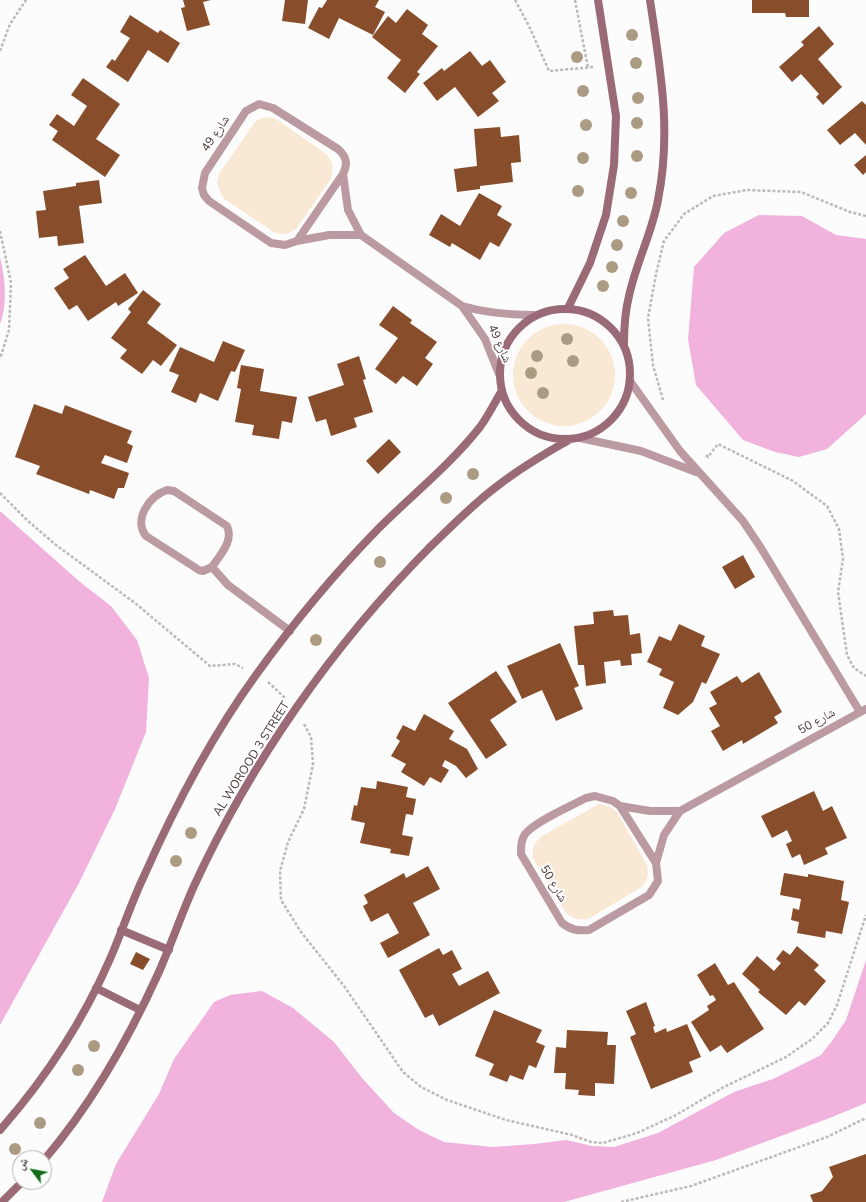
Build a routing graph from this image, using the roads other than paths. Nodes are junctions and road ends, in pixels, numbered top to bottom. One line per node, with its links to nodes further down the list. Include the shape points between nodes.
1 (598, 0): 7 (street, via 616,116 614,165 606,215 590,263)
2 (650, 0): 9 (street, via 666,119 664,160 658,201 629,294 624,319)
3 (343, 174): 4 (street, شارع 49, via 348,210); 5 (street); 5 (street, شارع 49, via 346,161 344,154 338,150 267,104 252,106 246,111 205,173 202,180 204,195 271,243 284,245)
4 (360, 235): 5 (street, شارع 49, via 329,235); 6 (street, شارع 49)
5 (297, 241)
6 (462, 306): 8 (street, شارع 49, via 481,312); 10 (street, شارع 49, via 485,338)
7 (568, 308): 8 (street, via 551,309); 9 (street, via 590,313 610,326)
8 (535, 315): 10 (street, via 521,325 509,339 502,356)
9 (624, 344): 11 (street, via 630,362)
10 (499, 374): 12 (street)
11 (630, 381): 13 (street, via 626,397 612,419 595,432); 15 (street)
12 (501, 392): 14 (street, via 509,408 524,426 551,438); 17 (street, via 481,425 458,452 352,557)
13 (580, 438): 14 (street); 15 (street, via 640,451)
14 (569, 440): 23 (street, AL WOROOD 3 STREET, via 530,462 494,488 408,570 368,615 296,709 258,767 224,825 194,887)
15 (698, 474): 18 (street, via 743,521)
16 (212, 567): 16 (street, via 229,540 230,532 227,526 174,491 159,492 142,514 141,530 146,536 199,570); 17 (street, via 228,585)
17 (290, 631): 22 (street, via 256,674 195,773 143,877)
18 (863, 711): 20 (street, شارع 50)
19 (620, 806): 20 (street, شارع 50); 21 (street, شارع 50); 21 (street, شارع 50, via 604,798 586,798 533,827 523,838 521,854 562,922 575,930 589,930 649,895 658,881)
20 (680, 811): 21 (street, شارع 50, via 664,835)
21 (656, 863)
22 (121, 930): 23 (street); 24 (street)
23 (169, 950): 25 (street, AL WOROOD 3 STREET)
24 (96, 988): 25 (street); 26 (street, via 73,1031 46,1072)
25 (140, 1010): 27 (street, AL WOROOD 3 STREET, via 114,1060 82,1112)
26 (0, 1130)
27 (52, 1150)
28 (15, 1190): 29 (street)
29 (5, 1201)

